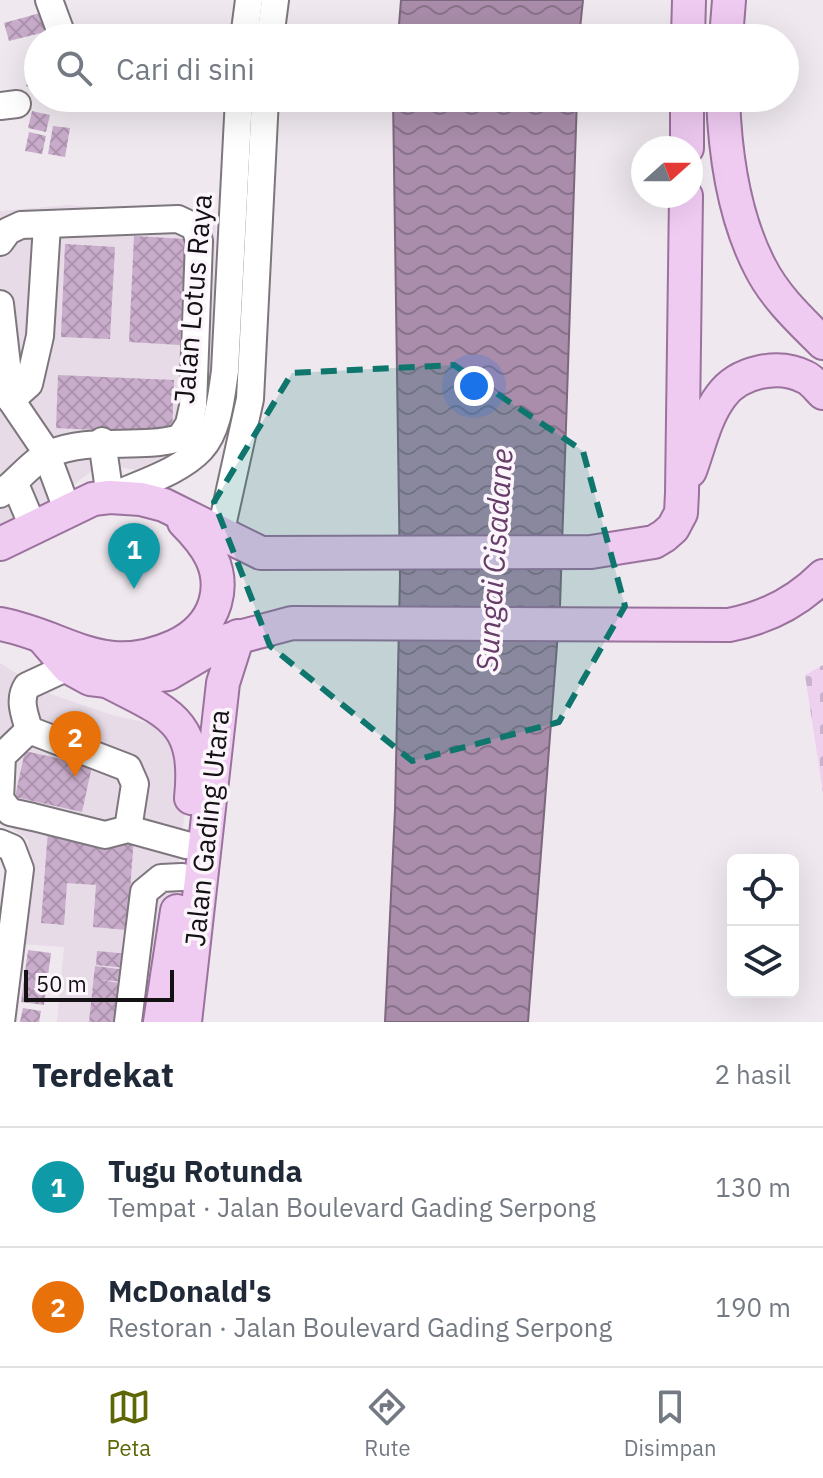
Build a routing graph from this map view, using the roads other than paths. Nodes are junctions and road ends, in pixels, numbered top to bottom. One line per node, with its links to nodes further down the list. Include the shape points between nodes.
1 (49, 0): 6 (street)
2 (249, 0): 7 (street)
3 (275, 0): 8 (street)
4 (689, 0): 9 (main road)
5 (729, 0): 10 (main road)
6 (58, 24)
7 (246, 24)
8 (272, 24)
9 (688, 24)
10 (727, 24)
11 (238, 112): 23 (street, Jalan Lotus Raya, via 225,371)
12 (264, 112): 24 (street, Jalan Lotus Raya, via 250,399)
13 (687, 112): 15 (main road)
14 (724, 112): 20 (main road, via 725,145 742,219 760,267 784,303)
15 (687, 136)
16 (686, 208): 28 (main road)
17 (47, 225): 18 (street, via 12,229); 22 (street, via 40,336 29,384); 25 (street, via 185,220 198,235 189,424 180,438 163,443)
18 (0, 242)
19 (0, 304): 22 (street)
20 (823, 343)
21 (823, 393): 28 (main road, via 807,377 784,370 738,380 713,410)
22 (11, 400): 26 (street)
23 (218, 415): 24 (street); 29 (street, Jalan Lotus Raya, via 200,449)
24 (244, 430): 33 (street, Jalan Lotus Raya)
25 (102, 441): 26 (street); 29 (street)
26 (47, 455): 27 (street); 31 (street)
27 (7, 489): 32 (street)
28 (682, 493): 33 (main road, via 681,513 664,536 591,552 293,555 261,553)
29 (110, 497): 30 (main road, via 141,499); 31 (main road)
30 (171, 509): 33 (main road); 37 (main road, via 204,542 217,577 215,602 196,634 162,652 127,661)
31 (68, 512): 32 (main road)
32 (34, 529): 34 (main road)
33 (220, 535)
34 (0, 544)
35 (823, 576): 38 (main road, via 792,603 729,625 292,623)
36 (0, 624): 37 (main road)
37 (43, 638): 39 (main road)
38 (231, 638): 40 (main road, via 168,674); 51 (main road, Jalan Gading Utara)
39 (68, 667): 40 (main road, Jalan Gading Utara); 41 (street, via 23,692)
40 (107, 681): 44 (main road, Jalan Gading Utara, via 161,708 190,744 195,765)
41 (29, 730): 42 (street, via 128,768 135,784); 42 (street, via 2,756 2,805 10,812 105,835)
42 (128, 829): 44 (street)
43 (0, 843): 48 (street, via 12,848 20,869)
44 (186, 845): 45 (main road, Jalan Gading Utara)
45 (182, 877): 46 (street, via 161,878 144,892); 47 (main road, Jalan Gading Utara)
46 (135, 963): 47 (street); 49 (street)
47 (169, 964): 50 (main road, Jalan Gading Utara)
48 (1, 1022)
49 (128, 1022)
50 (160, 1022)
51 (185, 1022)

